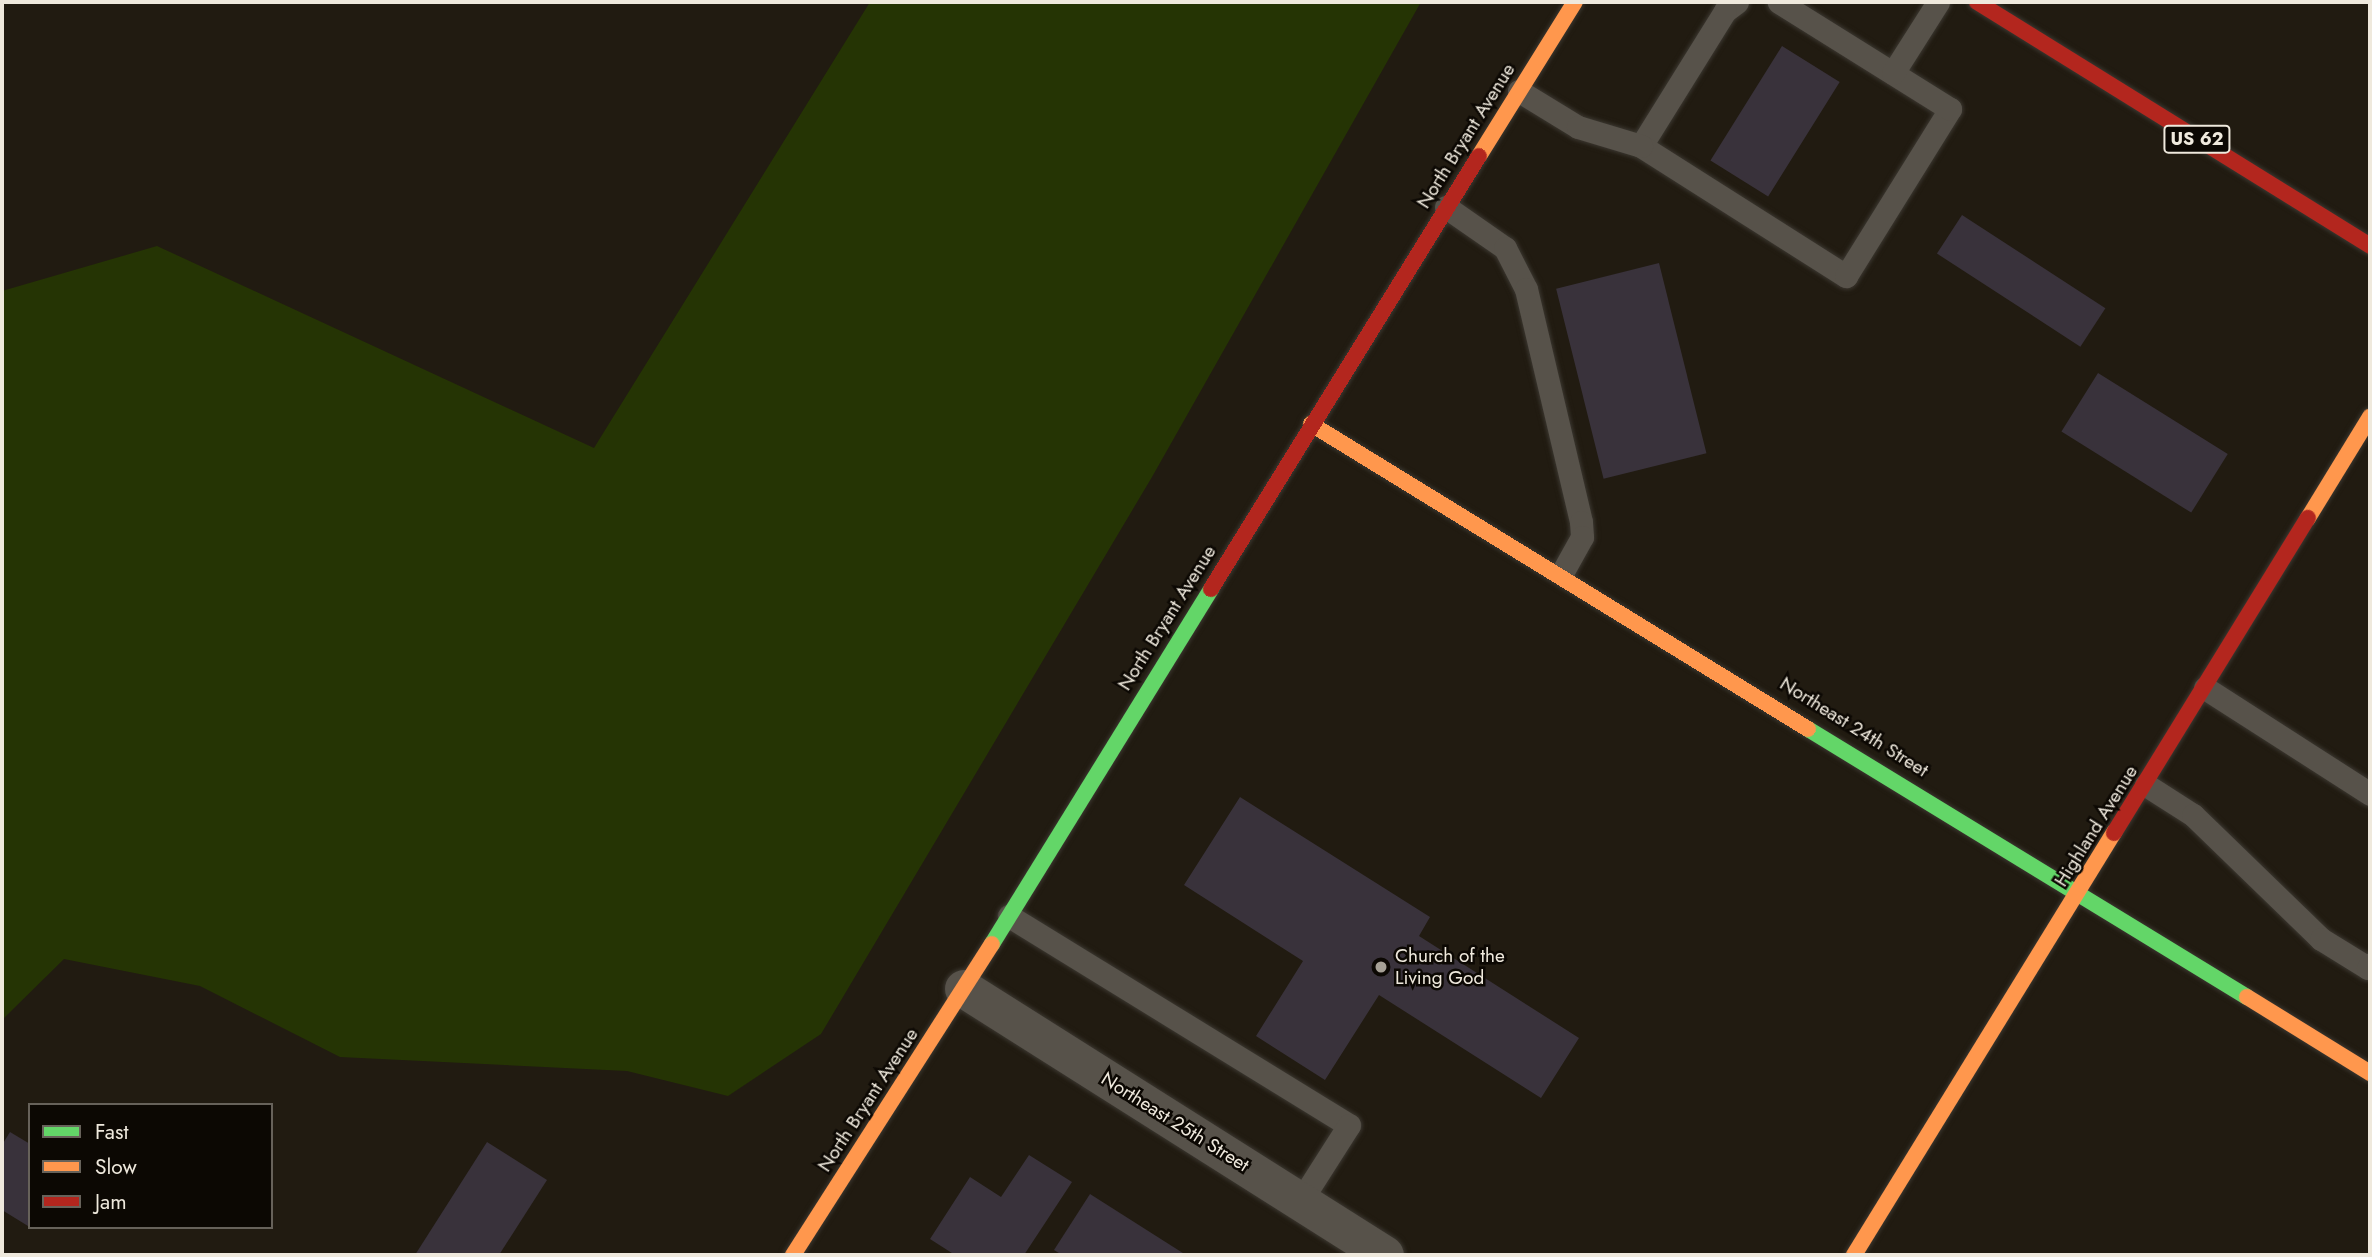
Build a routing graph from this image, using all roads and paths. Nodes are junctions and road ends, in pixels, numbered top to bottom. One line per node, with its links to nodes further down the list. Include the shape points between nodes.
1 (1575, 2): 7 (street, North Bryant Avenue)
2 (1737, 2): 8 (lane, via 1725,11)
3 (1779, 2): 6 (lane)
4 (1938, 2): 6 (lane)
5 (1977, 2): 10 (street, US 62)
6 (1893, 73): 8 (lane, via 1950,109 1846,276)
7 (1519, 91): 8 (lane, via 1578,127); 9 (street, North Bryant Avenue)
8 (1641, 146)
9 (1446, 207): 12 (street, North Bryant Avenue); 13 (lane, via 1505,248 1525,289 1581,522 1582,537)
10 (2370, 246)
11 (2370, 417): 14 (street, Highland Avenue)
12 (1311, 424): 13 (street, Northeast 24th Street); 18 (street, North Bryant Avenue)
13 (1562, 573): 17 (street, Northeast 24th Street)
14 (2206, 688): 15 (street, Highland Avenue); 16 (lane)
15 (2146, 785): 17 (street, Highland Avenue); 19 (lane, via 2193,815 2321,939)
16 (2370, 793)
17 (2080, 891): 21 (street, Northeast 24th Street); 25 (street, Highland Avenue)
18 (1009, 916): 20 (street, North Bryant Avenue); 22 (lane, via 1349,1125)
19 (2369, 968)
20 (964, 989): 22 (street, Northeast 25th Street); 23 (street, North Bryant Avenue)
21 (2370, 1073)
22 (1300, 1202): 24 (street, Northeast 25th Street)
23 (793, 1255)
24 (1385, 1255)
25 (1854, 1255)

